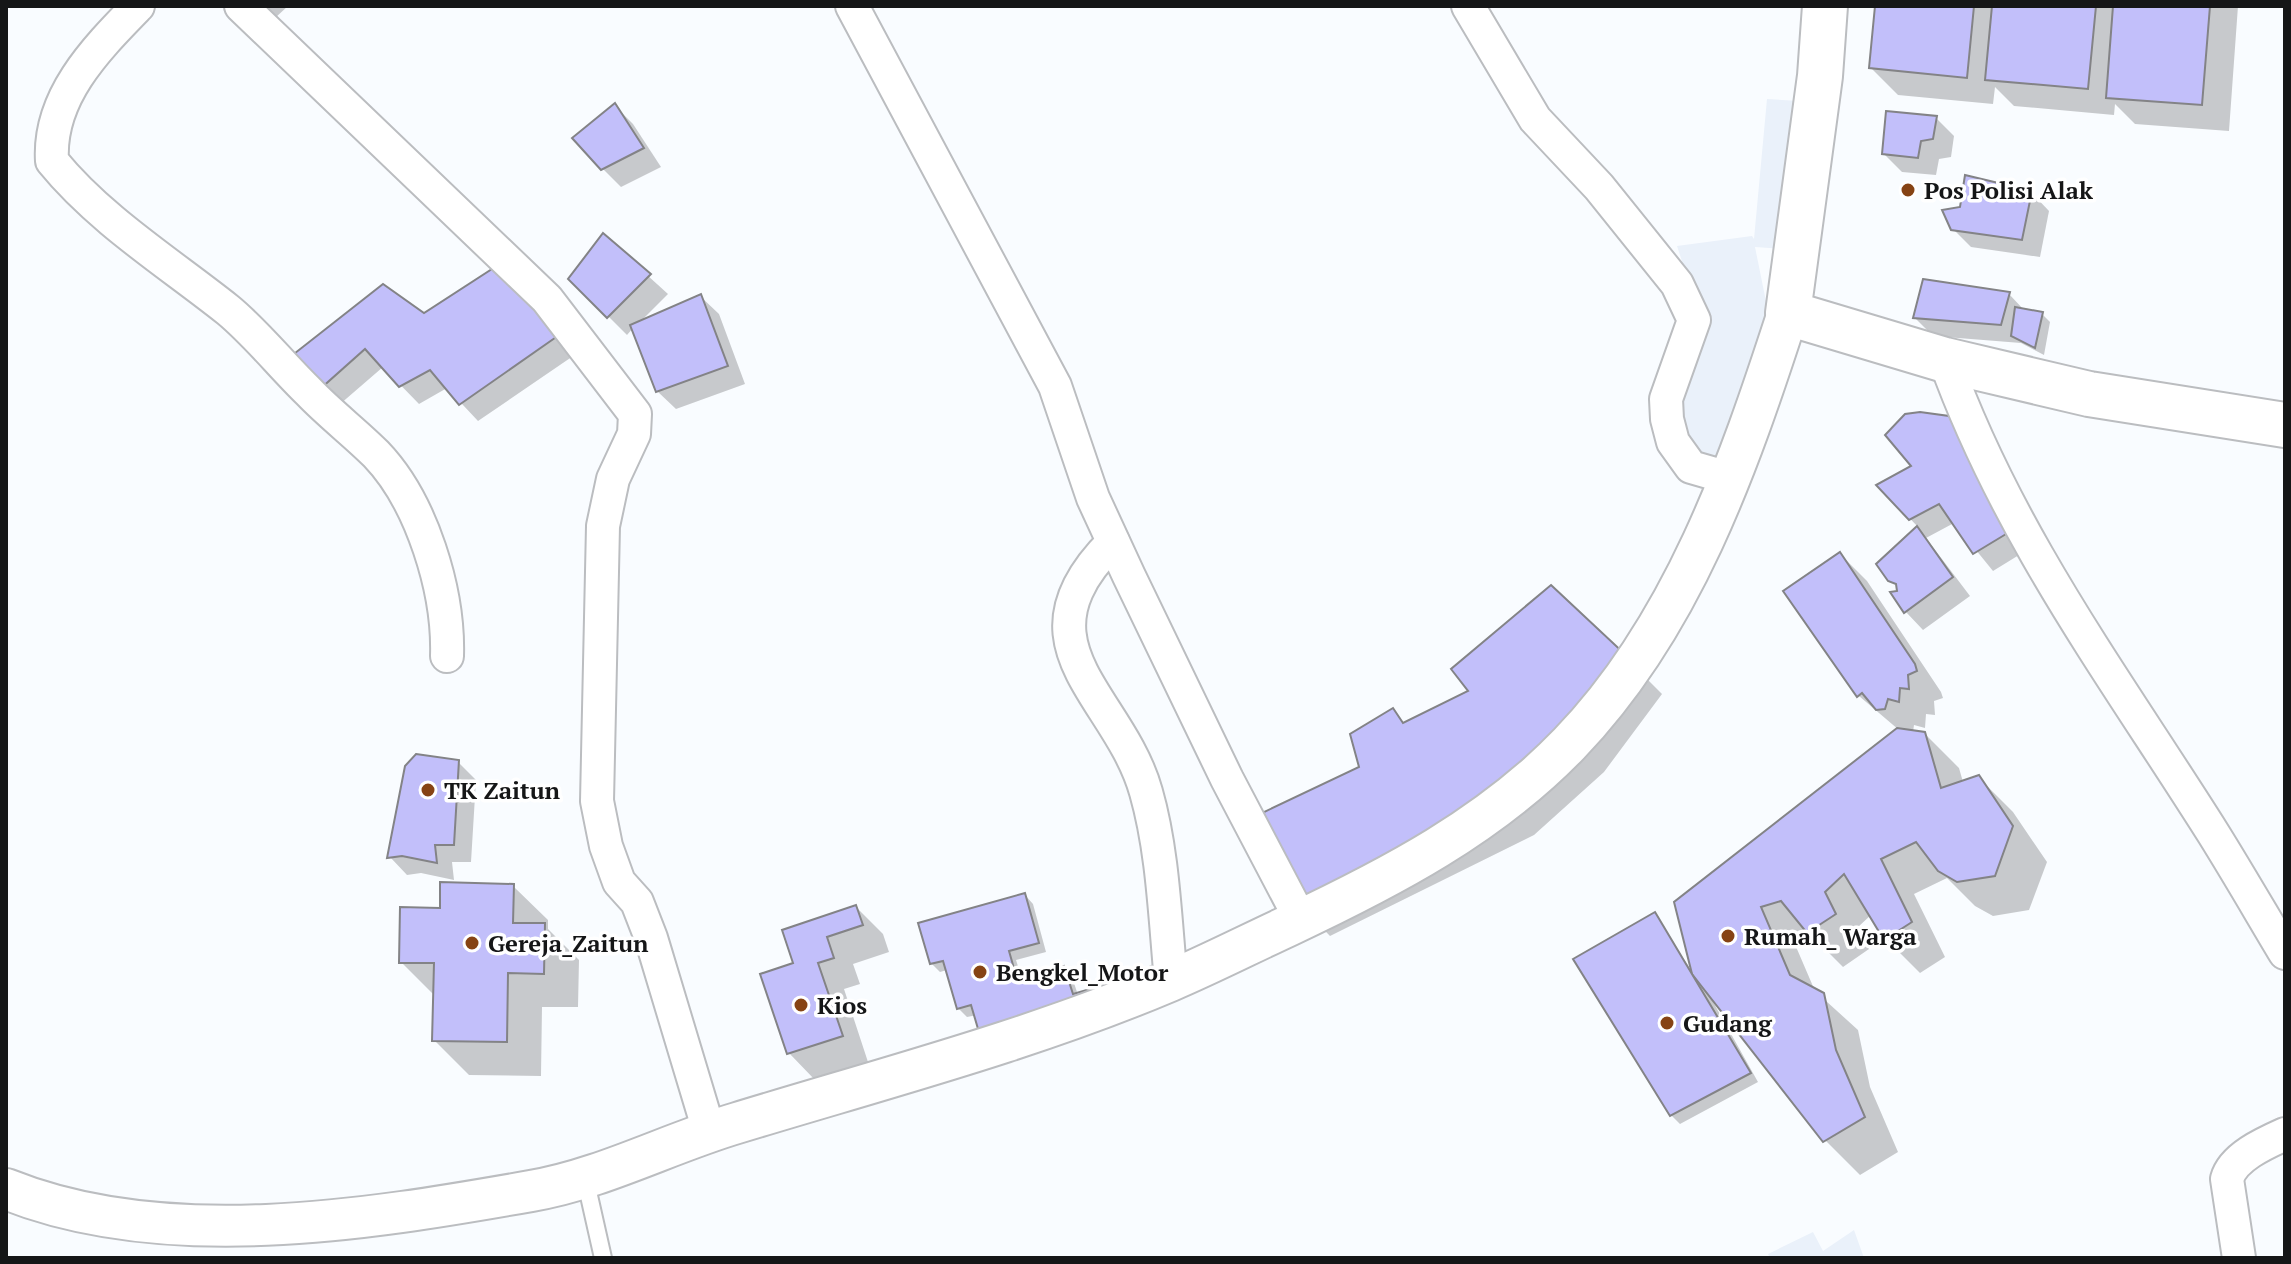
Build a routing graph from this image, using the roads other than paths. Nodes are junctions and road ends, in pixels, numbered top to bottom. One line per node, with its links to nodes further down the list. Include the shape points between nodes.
1 (138, 6): 11 (street, via 95,49 62,102 50,135 52,161 95,204 232,313 377,456 416,514 437,572 448,628)
2 (241, 6): 15 (street, via 547,299 635,414 634,434 613,479 603,526 597,801 619,882 637,902 651,938)
3 (852, 6): 10 (street, via 1055,386)
4 (1468, 6): 9 (street, via 1535,119 1599,187 1677,284 1694,320 1666,399 1673,442 1691,467)
5 (1825, 6): 6 (highway)
6 (1788, 313): 7 (highway); 9 (street, via 1753,424)
7 (1945, 360): 8 (highway, via 2089,394); 13 (street, via 1971,432 2032,552)
8 (2285, 425)
9 (1729, 478): 12 (street, via 1677,598 1640,656 1568,745 1514,795 1464,830 1390,878)
10 (1113, 542): 12 (street); 14 (street, via 1074,591 1072,644 1087,686 1126,746 1146,790)
11 (447, 656)
12 (1301, 920): 14 (street)
13 (2285, 953)
14 (1171, 981): 15 (street, via 948,1059)
15 (709, 1131): 17 (street)
16 (2285, 1134): 20 (street, via 2229,1172)
17 (584, 1177): 18 (street, via 537,1190 286,1224 118,1220); 19 (lane)
18 (6, 1189)
19 (603, 1258)
20 (2239, 1258)

